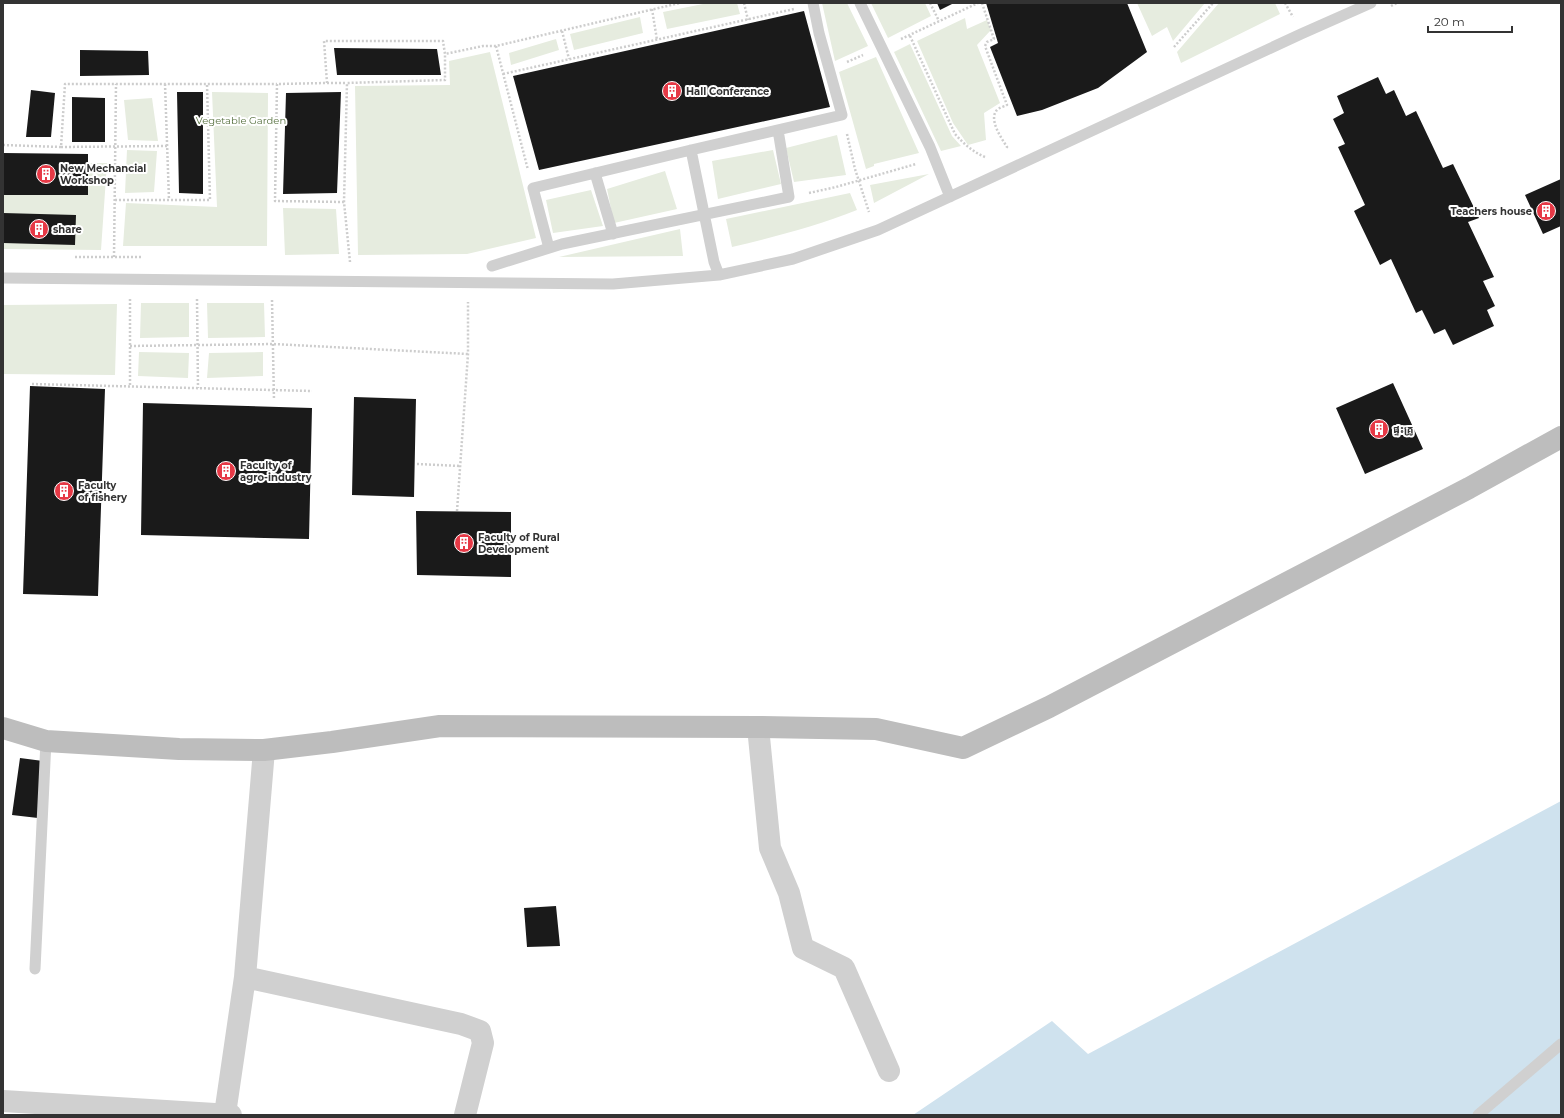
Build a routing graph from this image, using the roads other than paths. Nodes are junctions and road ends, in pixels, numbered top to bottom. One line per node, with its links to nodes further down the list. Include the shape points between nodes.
1 (860, 3): 7 (lane)
2 (1371, 3): 7 (lane)
3 (814, 4): 4 (lane, via 819,33 842,115)
4 (778, 130): 5 (lane); 8 (lane, via 789,197)
5 (691, 150): 6 (lane); 8 (lane)
6 (595, 173): 9 (lane); 10 (lane, via 533,188)
7 (950, 197): 12 (lane, via 878,230 793,259)
8 (704, 214): 9 (lane); 12 (lane)
9 (613, 234): 10 (lane)
10 (549, 248): 11 (lane)
11 (492, 266)
12 (719, 275): 13 (lane, via 613,284)
13 (3, 278)
14 (1561, 438): 15 (street, via 1049,707 963,748 876,730)
15 (758, 727): 18 (street, via 440,726); 22 (street, via 770,848 789,893 803,948 844,968)
16 (3, 728): 17 (street)
17 (46, 741): 18 (street, via 179,749); 19 (lane)
18 (264, 750): 20 (street)
19 (35, 969)
20 (245, 978): 24 (street); 25 (street, via 462,1024 480,1031 483,1043)
21 (1561, 1044): 26 (lane)
22 (889, 1071)
23 (3, 1101): 24 (street)
24 (228, 1114)
25 (465, 1115)
26 (1478, 1115)

